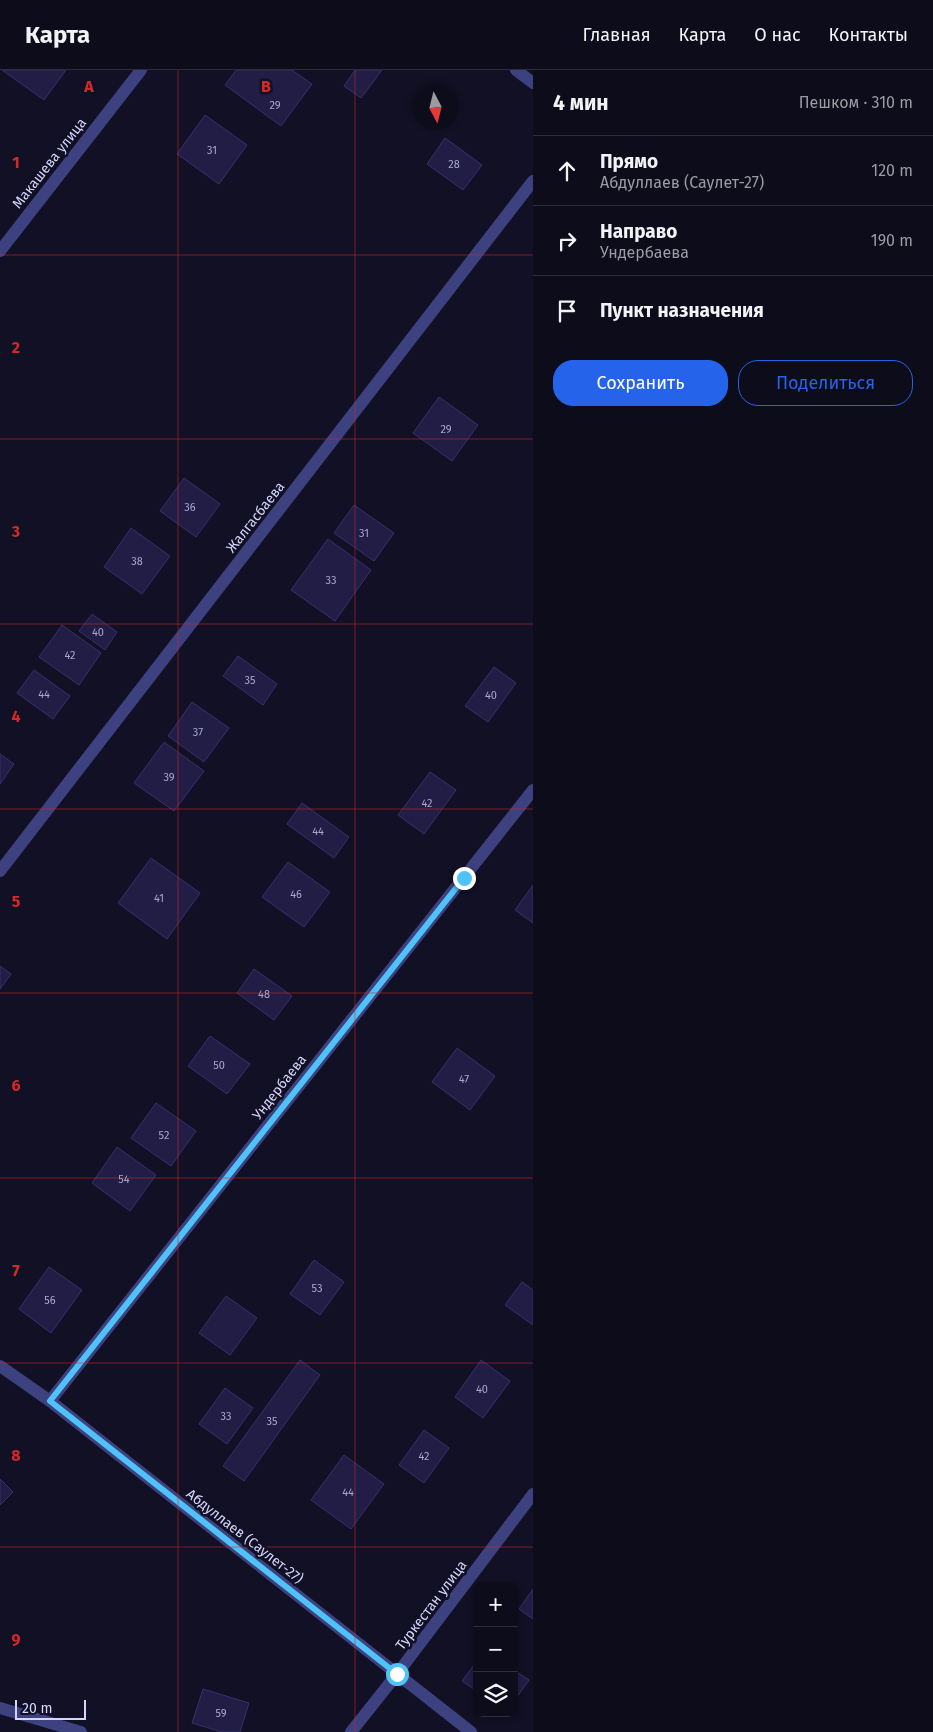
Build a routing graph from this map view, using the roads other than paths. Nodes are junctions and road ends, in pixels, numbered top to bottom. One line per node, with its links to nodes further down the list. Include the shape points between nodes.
1 (141, 70): 5 (street, Макашева улица)
2 (516, 70): 3 (street)
3 (533, 83)
4 (533, 181): 7 (street, Жалгасбаева)
5 (0, 251)
6 (533, 790): 9 (street, Ундербаева)
7 (0, 871)
8 (0, 1366): 9 (street, Абдуллаев (Саулет-27))
9 (50, 1401): 11 (street, Абдуллаев (Саулет-27))
10 (533, 1494): 11 (street, Туркестан улица)
11 (397, 1674): 14 (street, Туркестан улица); 15 (street, Абдуллаев (Саулет-27))
12 (0, 1708): 13 (street)
13 (81, 1732)
14 (351, 1732)
15 (471, 1732)

